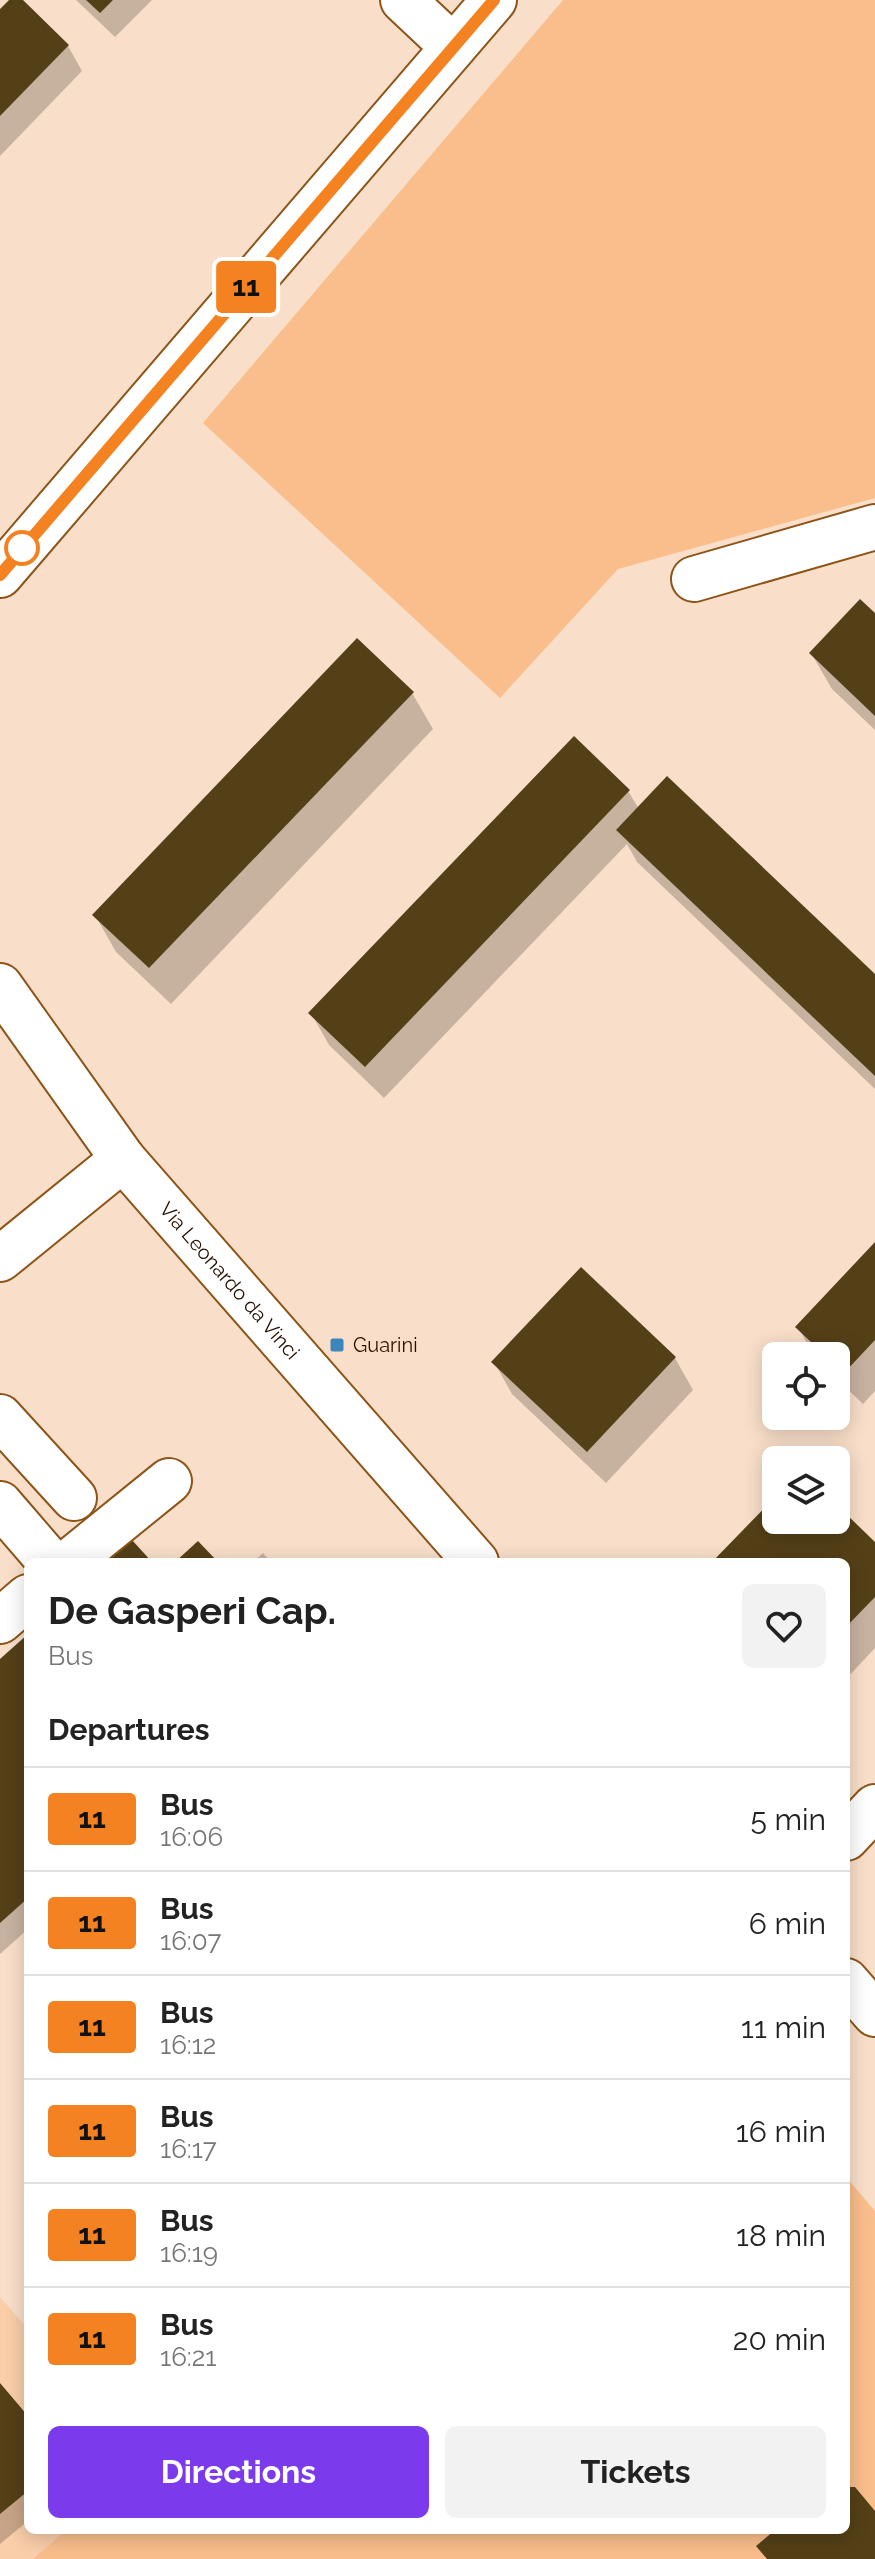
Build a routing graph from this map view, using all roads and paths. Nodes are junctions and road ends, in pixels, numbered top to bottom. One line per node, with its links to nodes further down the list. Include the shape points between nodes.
1 (403, 0): 3 (street)
2 (494, 0): 3 (street)
3 (453, 47): 5 (street)
4 (875, 527): 6 (street)
5 (0, 575)
6 (694, 579)
7 (0, 986): 8 (street, Via Leonardo da Vinci)
8 (123, 1159): 9 (street); 16 (street, Via Leonardo da Vinci)
9 (0, 1259)
10 (0, 1417): 12 (street)
11 (169, 1481): 15 (street)
12 (74, 1498)
13 (0, 1504): 14 (street)
14 (47, 1558)
15 (74, 1558)
16 (472, 1558)
17 (24, 1600): 18 (street)
18 (0, 1621)
19 (875, 1807): 20 (street)
20 (850, 1834)
21 (850, 1986): 22 (street)
22 (875, 2014)

